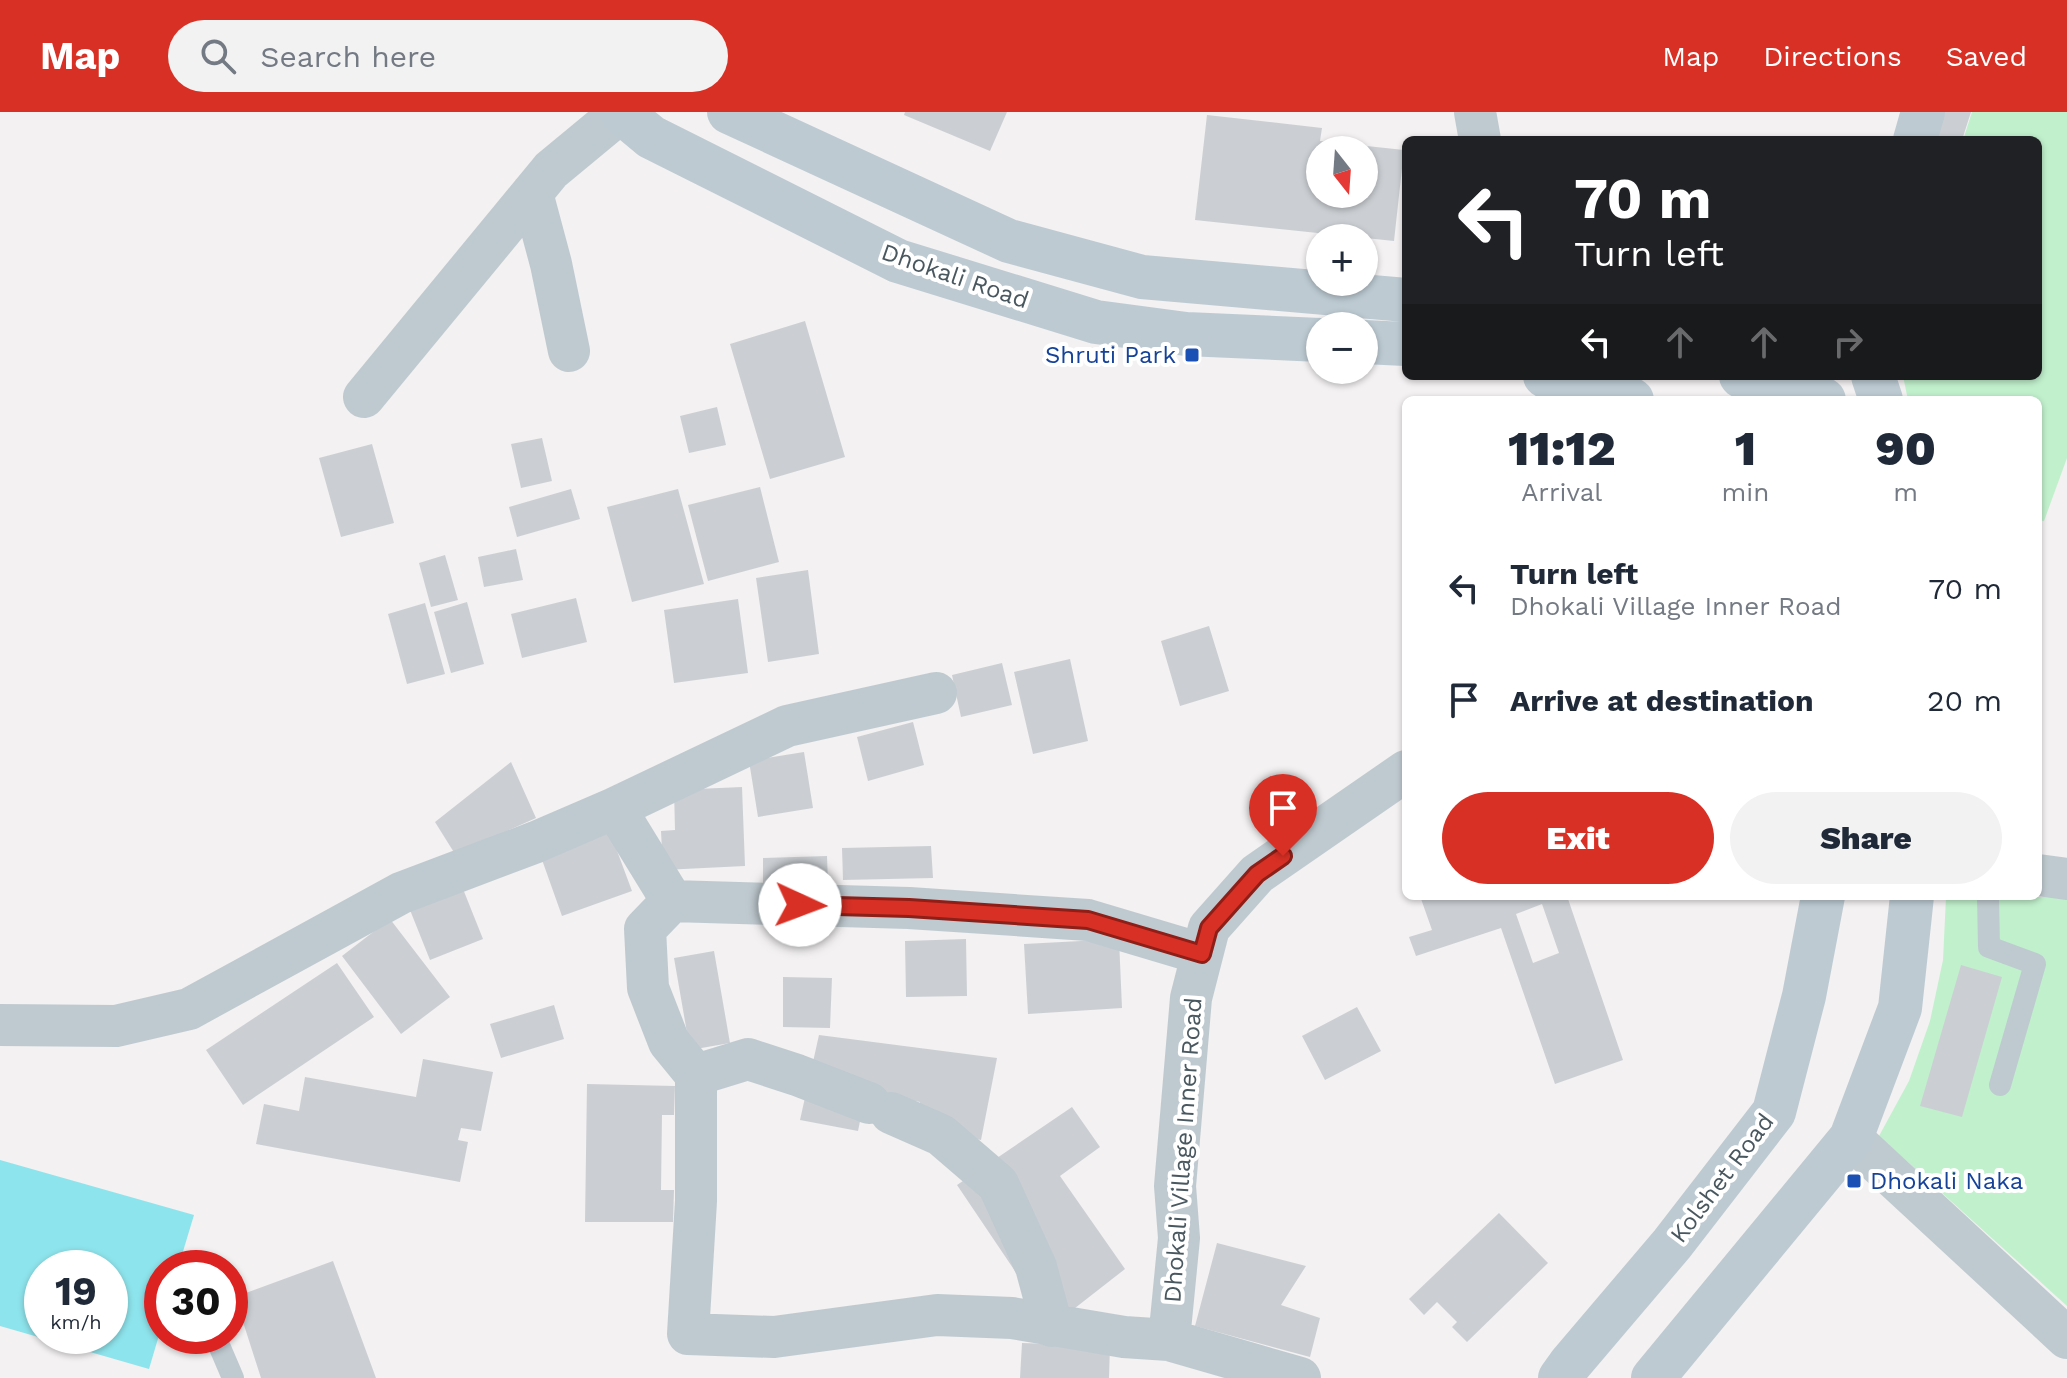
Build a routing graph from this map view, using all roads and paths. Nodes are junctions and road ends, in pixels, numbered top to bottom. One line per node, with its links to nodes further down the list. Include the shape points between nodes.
1 (621, 112): 7 (street, via 551,170); 9 (street, Dhokali Road, via 651,137)
2 (729, 112): 8 (street)
3 (1475, 112): 5 (street)
4 (1923, 112): 6 (street)
5 (1479, 136)
6 (1916, 136)
7 (532, 193): 14 (street); 19 (street)
8 (904, 193): 9 (street); 10 (street, via 1009,241 1142,277)
9 (870, 248): 11 (street, Dhokali Road, via 1096,322 1186,334)
10 (1402, 300)
11 (1306, 339)
12 (1378, 343): 13 (street)
13 (1402, 344)
14 (569, 351)
15 (1560, 380): 17 (street)
16 (1755, 380): 18 (street)
17 (1618, 396)
18 (1810, 396)
19 (364, 397)
20 (936, 693): 22 (street, via 787,726)
21 (1402, 774): 29 (street, Dhokali Village Inner Road, via 1257,874 1209,928)
22 (615, 808): 28 (street); 30 (street, via 401,893 189,1009 116,1026)
23 (2042, 876): 24 (street)
24 (2067, 879)
25 (1822, 900): 40 (street, Kolshet Road, via 1774,1112)
26 (1912, 900): 33 (street, via 1900,1008)
27 (1988, 900): 32 (lane, via 1989,947 2035,964)
28 (672, 901): 29 (street, via 1088,920); 31 (street, via 645,929 648,988 669,1042)
29 (1202, 954): 36 (street, Dhokali Village Inner Road, via 1191,998)
30 (0, 1025)
31 (696, 1075): 34 (street, via 748,1059 941,1135 998,1184 1036,1267); 34 (street, via 688,1334 774,1337 937,1315 1012,1318)
32 (2000, 1085)
33 (1851, 1138): 35 (street); 41 (street)
34 (1052, 1326): 36 (street)
35 (2067, 1338)
36 (1169, 1340): 39 (street)
37 (223, 1354): 38 (lane)
38 (233, 1378)
39 (1300, 1378)
40 (1560, 1378)
41 (1653, 1378)

